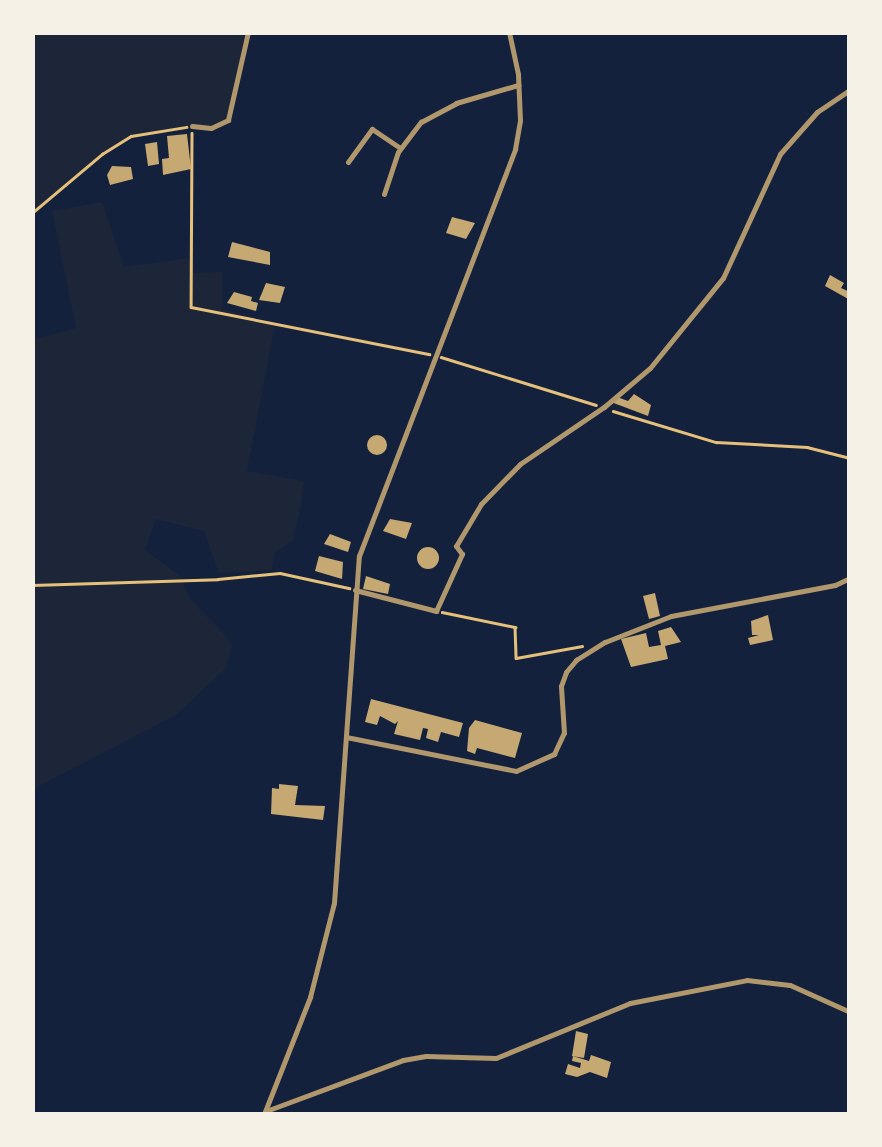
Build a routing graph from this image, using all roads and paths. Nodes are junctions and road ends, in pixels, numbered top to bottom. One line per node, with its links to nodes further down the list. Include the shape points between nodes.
1 (248, 32): 5 (street, via 228,120 211,128)
2 (509, 32): 3 (street)
3 (518, 85): 6 (street, via 434,112); 10 (street, via 516,149)
4 (850, 90): 11 (street, via 817,112 780,154 733,262 699,311 643,375)
5 (192, 126): 9 (path, via 131,136); 10 (path, via 191,307)
6 (400, 148): 7 (street, via 372,129); 8 (street)
7 (348, 162)
8 (384, 194)
9 (32, 212)
10 (436, 355): 11 (path); 15 (street, via 369,528)
11 (604, 407): 12 (path, via 716,442); 16 (street, via 529,456 488,496 456,546 462,554)
12 (850, 458)
13 (850, 578): 18 (street, via 671,616 605,642 566,672 564,732 554,754 516,772)
14 (32, 585): 15 (path, via 280,573)
15 (355, 590): 16 (street); 18 (street)
16 (436, 611): 17 (path, via 514,627 516,658)
17 (587, 645)
18 (346, 738): 20 (street, via 327,938)
19 (850, 1012): 20 (street, via 790,985 747,980 630,1003 496,1058 403,1060)
20 (265, 1113)

